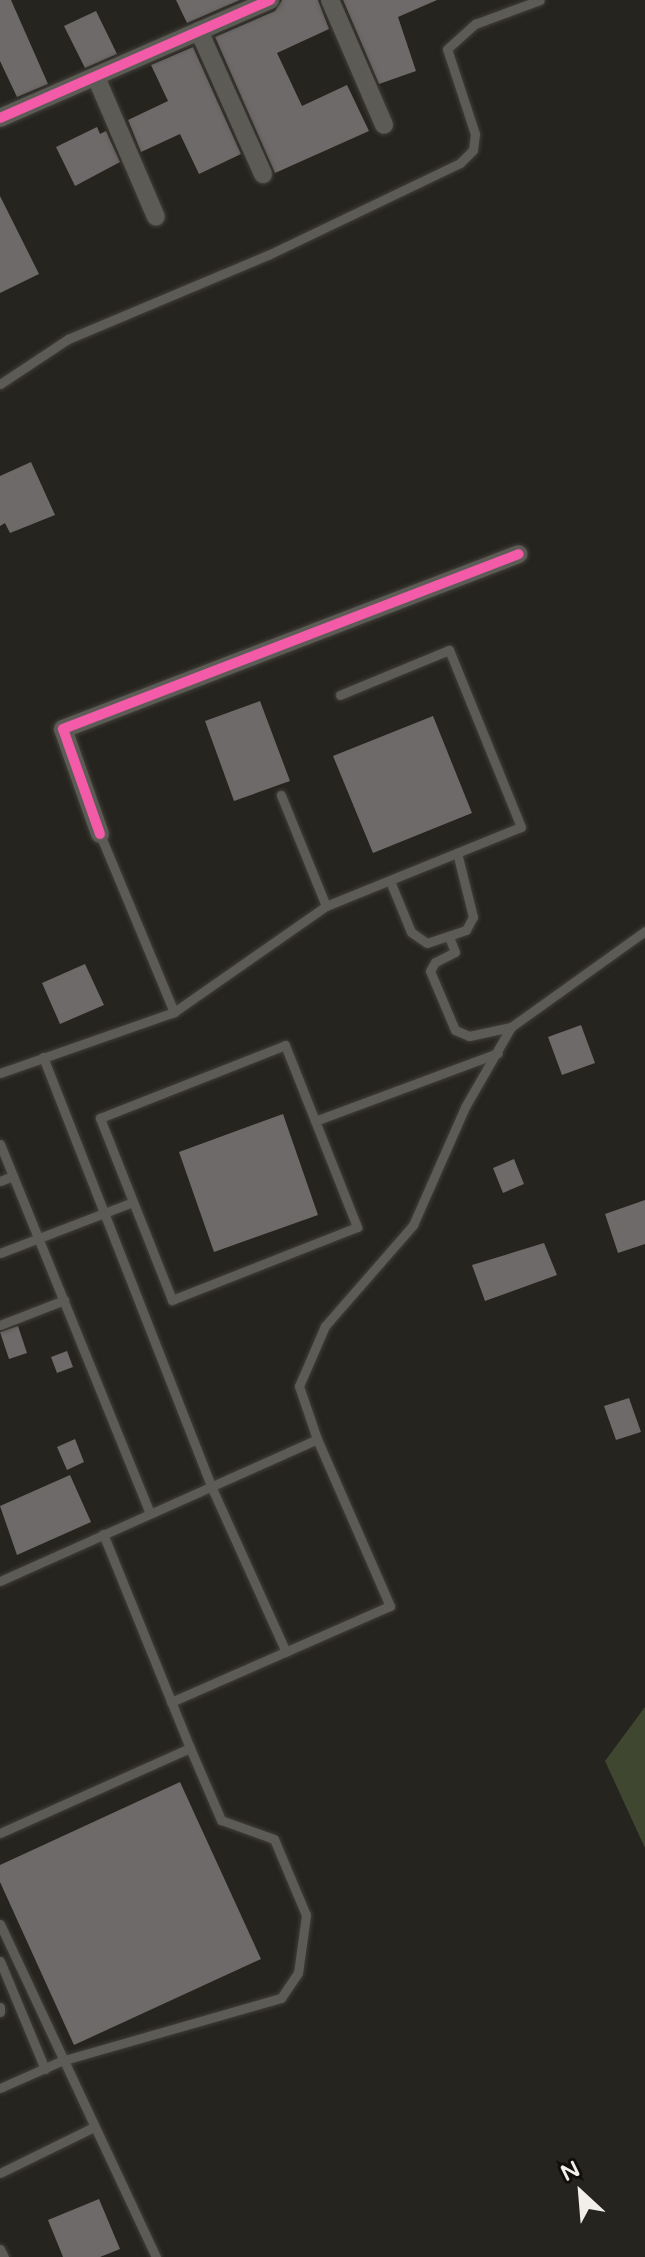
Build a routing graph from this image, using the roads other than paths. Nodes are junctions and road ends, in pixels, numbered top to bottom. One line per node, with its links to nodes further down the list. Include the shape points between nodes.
1 (270, 0): 4 (street)
2 (330, 0): 7 (street)
3 (540, 0): 10 (lane, via 475,24 447,49 475,134 473,150 460,163 268,255 68,339)
4 (199, 31): 5 (street); 8 (street)
5 (96, 77): 6 (street); 9 (street)
6 (0, 118)
7 (384, 125)
8 (263, 174)
9 (156, 217)
10 (0, 384)
11 (519, 554): 14 (street, via 63,729)
12 (340, 695): 15 (lane, via 449,650 521,827)
13 (281, 795): 17 (lane)
14 (100, 834): 20 (lane)
15 (457, 853): 16 (lane); 19 (lane, via 473,917 466,930)
16 (390, 881): 17 (lane); 19 (lane, via 411,932 427,943)
17 (326, 906): 20 (lane)
18 (645, 931): 21 (lane)
19 (449, 937): 21 (lane, via 455,952 435,962 430,971 455,1030 469,1036)
20 (174, 1012): 23 (lane)
21 (511, 1027): 22 (lane)
22 (498, 1053): 25 (lane); 35 (lane, via 465,1107 413,1225 325,1326 299,1386)
23 (43, 1057): 24 (lane); 30 (lane)
24 (0, 1073)
25 (315, 1121): 29 (lane, via 285,1045 100,1118); 29 (lane, via 357,1227 172,1300)
26 (0, 1144): 27 (lane)
27 (13, 1176): 28 (lane); 31 (lane)
28 (0, 1181)
29 (133, 1202): 30 (lane)
30 (102, 1213): 31 (lane); 36 (lane)
31 (39, 1238): 32 (lane); 33 (lane)
32 (0, 1253)
33 (64, 1300): 34 (lane); 37 (lane)
34 (0, 1325)
35 (317, 1439): 36 (lane); 40 (lane, via 390,1606)
36 (211, 1486): 37 (lane); 40 (lane)
37 (150, 1513): 38 (lane)
38 (103, 1534): 39 (lane); 41 (lane)
39 (0, 1581)
40 (286, 1652): 41 (lane)
41 (171, 1702): 42 (lane)
42 (190, 1748): 43 (lane); 46 (lane, via 221,1820 274,1839 306,1915 298,1973 281,1998)
43 (0, 1833)
44 (0, 1924): 46 (lane)
45 (1, 1965): 47 (lane)
46 (61, 2061): 47 (lane); 49 (lane)
47 (45, 2069): 48 (lane)
48 (0, 2088)
49 (92, 2128): 50 (lane); 53 (lane)
50 (0, 2173)
51 (0, 2249): 52 (lane)
52 (4, 2257)
53 (156, 2257)

